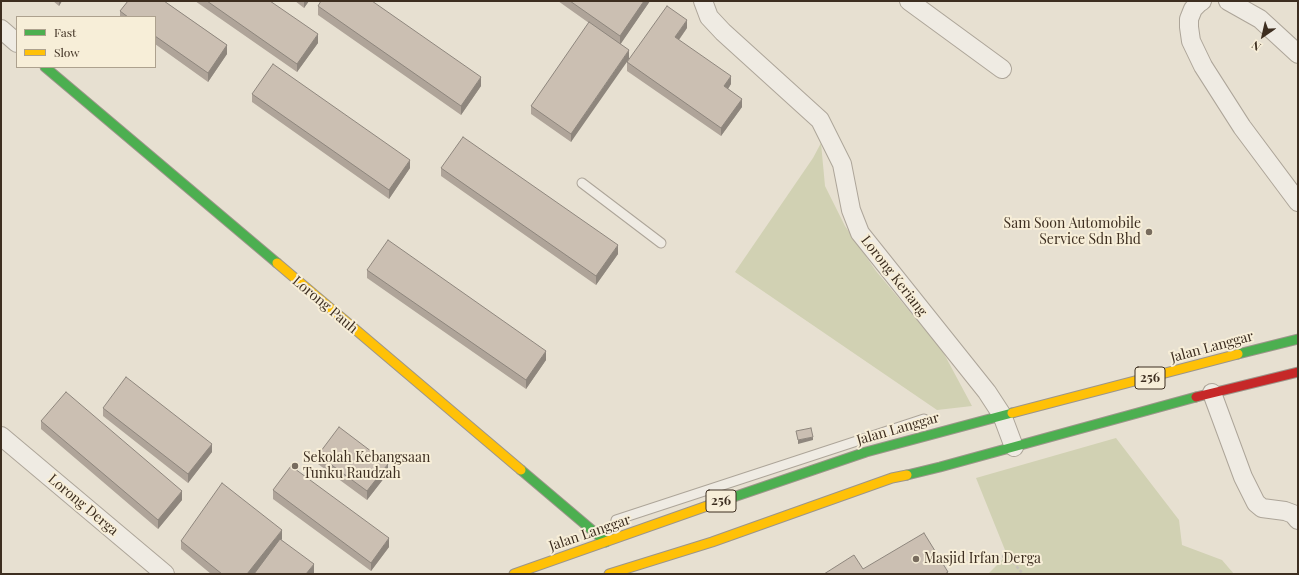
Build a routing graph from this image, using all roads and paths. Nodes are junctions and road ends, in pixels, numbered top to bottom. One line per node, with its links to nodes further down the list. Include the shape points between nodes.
1 (702, 1): 16 (street, Lorong Keriang, via 709,17 723,32 820,120 842,164 851,210 860,232)
2 (909, 1): 9 (street)
3 (1202, 1): 11 (street, via 1193,9 1189,27 1191,40 1203,66 1242,127)
4 (1228, 1): 7 (street, via 1260,19)
5 (1, 30): 6 (street)
6 (16, 42)
7 (1298, 54)
8 (46, 68): 22 (main road, Lorong Pauh)
9 (1002, 69)
10 (582, 183): 12 (lane)
11 (1298, 202)
12 (661, 243)
13 (1298, 339): 16 (main road, Jalan Langgar / 256)
14 (1298, 372): 15 (main road, 256)
15 (1212, 393): 19 (main road, 256); 21 (street, via 1243,477 1256,503 1262,508 1286,511)
16 (1002, 415): 19 (street, Lorong Keriang); 22 (main road, Jalan Langgar / 256, via 866,452)
17 (924, 419): 20 (lane)
18 (1, 436): 24 (street, Lorong Derga)
19 (1014, 447): 26 (main road, 256, via 876,482 712,542)
20 (616, 520)
21 (1298, 520)
22 (606, 542): 25 (main road, Jalan Langgar / 256)
23 (988, 562): 27 (path, via 1007,555)
24 (165, 574)
25 (514, 574)
26 (609, 574)
27 (1023, 574)

